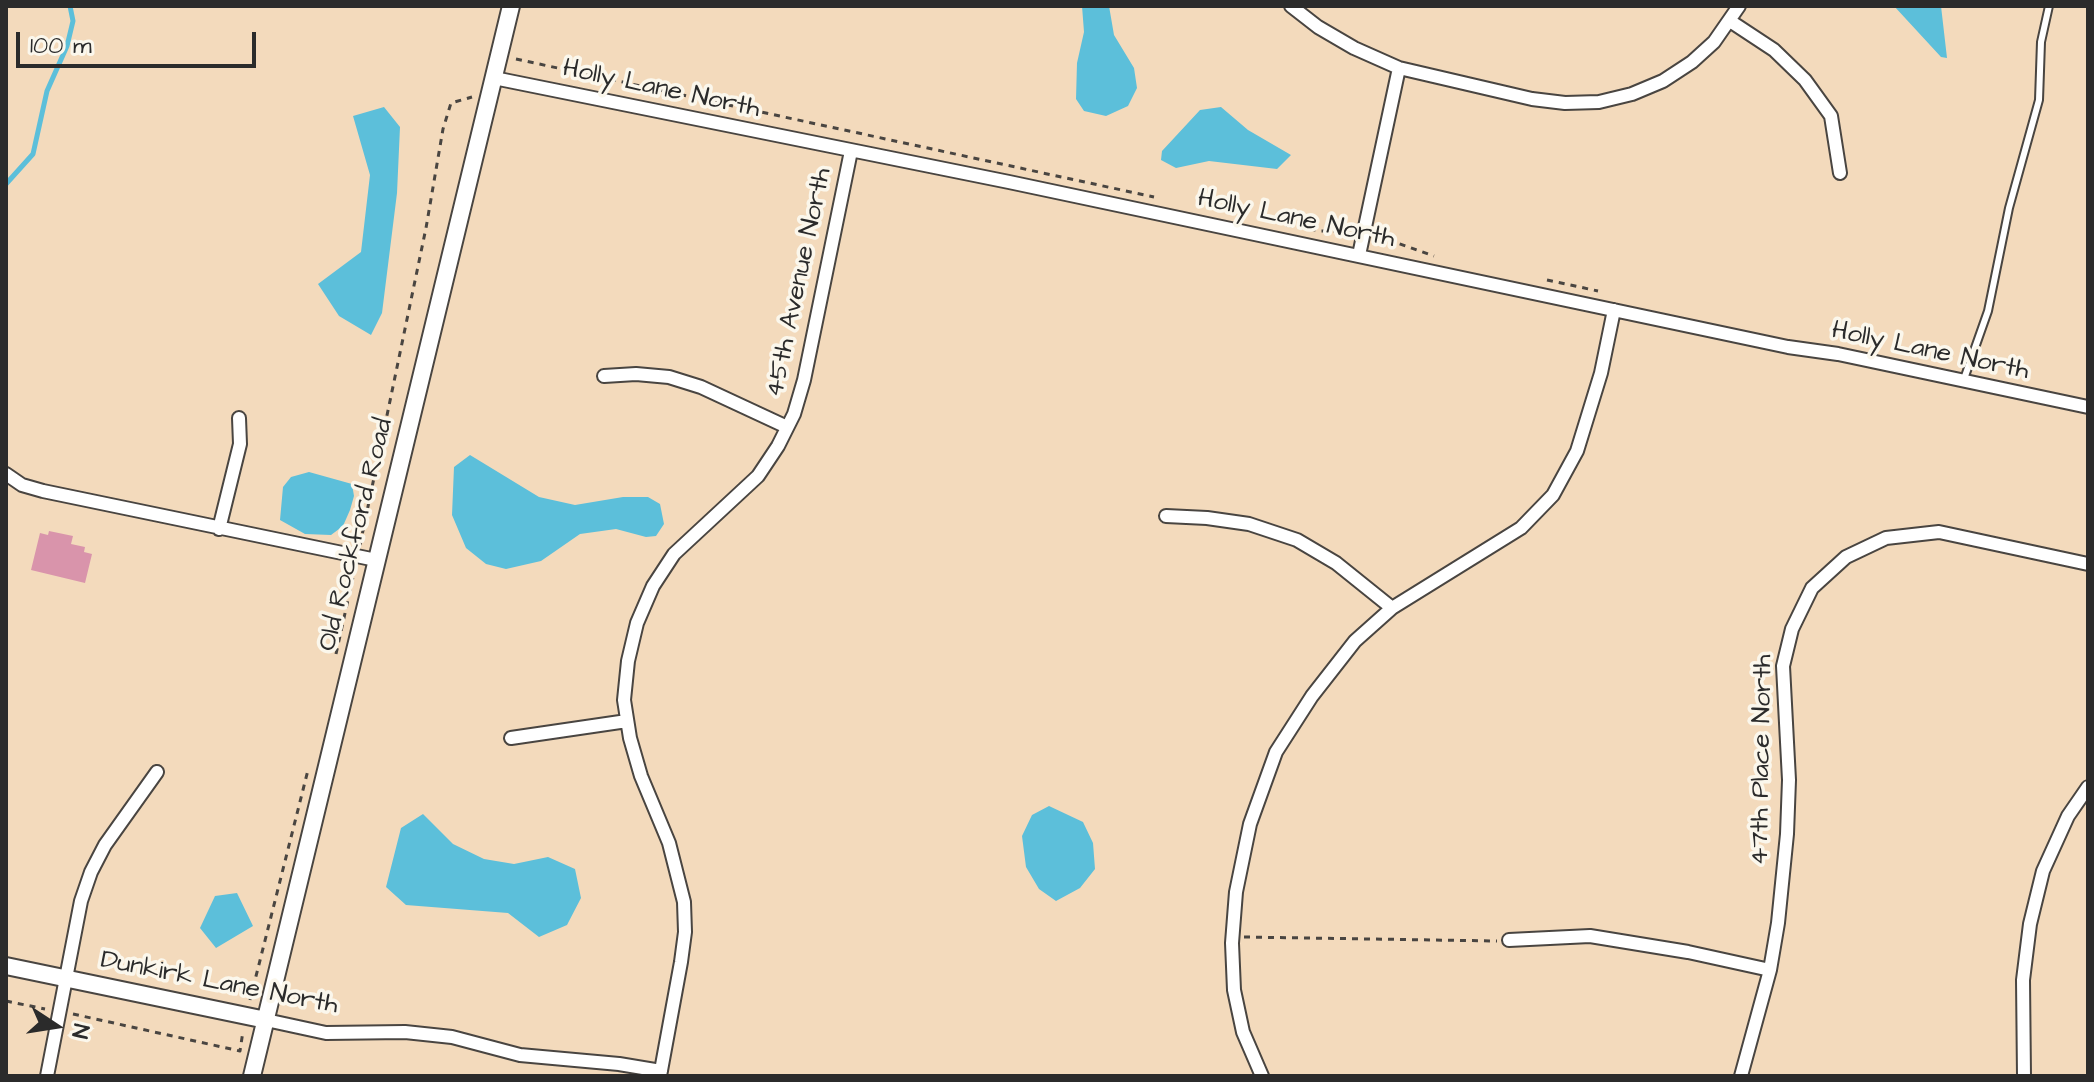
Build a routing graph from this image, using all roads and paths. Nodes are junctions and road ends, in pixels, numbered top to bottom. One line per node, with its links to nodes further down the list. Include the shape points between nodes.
1 (511, 6): 6 (street, Old Rockford Road)
2 (1291, 6): 7 (street, via 1354,48)
3 (1739, 6): 5 (street)
4 (2049, 6): 21 (lane, via 2041,42 2039,100 1988,311)
5 (1730, 21): 7 (street, via 1692,62 1663,81 1599,102 1532,99); 11 (street, via 1774,50 1805,80 1831,116)
6 (500, 56): 8 (street, Old Rockford Road); 12 (path)
7 (1399, 68): 14 (street)
8 (494, 78): 10 (street, Holly Lane North); 29 (street, Old Rockford Road)
9 (475, 93): 28 (path, via 451,103 443,129)
10 (851, 151): 15 (street, Holly Lane North); 24 (street, 45th Avenue North, via 804,380)
11 (1840, 173)
12 (1160, 198)
13 (1275, 223): 14 (path)
14 (1365, 234): 15 (street); 16 (path)
15 (1359, 255): 19 (street, Holly Lane North)
16 (1439, 258)
17 (1548, 280): 18 (path)
18 (1608, 293)
19 (1614, 310): 21 (street, Holly Lane North); 31 (street, via 1592,406 1577,451 1553,495 1521,528)
20 (604, 376): 24 (street, via 669,377)
21 (1963, 380): 22 (street, Holly Lane North)
22 (2088, 407)
23 (239, 418): 27 (street, via 240,444)
24 (787, 427): 33 (street, 45th Avenue North, via 758,476 674,554 653,586 628,661)
25 (6, 474): 27 (street, via 43,491)
26 (1166, 516): 31 (street, via 1249,524 1297,540)
27 (219, 529): 28 (street)
28 (357, 556): 29 (street); 32 (path)
29 (376, 560): 46 (street, Old Rockford Road)
30 (2088, 564): 41 (street, 47th Place North, via 1939,532 1886,538 1846,557 1812,588 1792,629 1783,666 1789,780)
31 (1392, 608): 38 (street, via 1347,652 1276,752 1250,824)
32 (335, 658)
33 (627, 721): 34 (street); 47 (street, 45th Avenue North, via 684,902 681,962)
34 (511, 738)
35 (310, 762): 45 (path)
36 (157, 772): 42 (street, via 91,872)
37 (2088, 787): 52 (street, via 2043,871 2030,924 2023,980)
38 (1233, 937): 39 (path); 50 (street, via 1234,990 1243,1032)
39 (1509, 940): 41 (street, via 1590,936)
40 (6, 966): 42 (street, Dunkirk Lane North)
41 (1770, 970): 51 (street, 47th Place North)
42 (66, 979): 44 (street); 45 (street, Dunkirk Lane North)
43 (6, 1001): 44 (path)
44 (60, 1012): 45 (path, via 240,1051); 48 (street)
45 (246, 1016): 46 (street, Dunkirk Lane North)
46 (266, 1020): 47 (street, Dunkirk Lane North, via 326,1033 452,1037 520,1055 619,1064); 49 (street, Old Rockford Road)
47 (660, 1074)
48 (47, 1076)
49 (252, 1076)
50 (1262, 1076)
51 (1741, 1076)
52 (2024, 1076)

